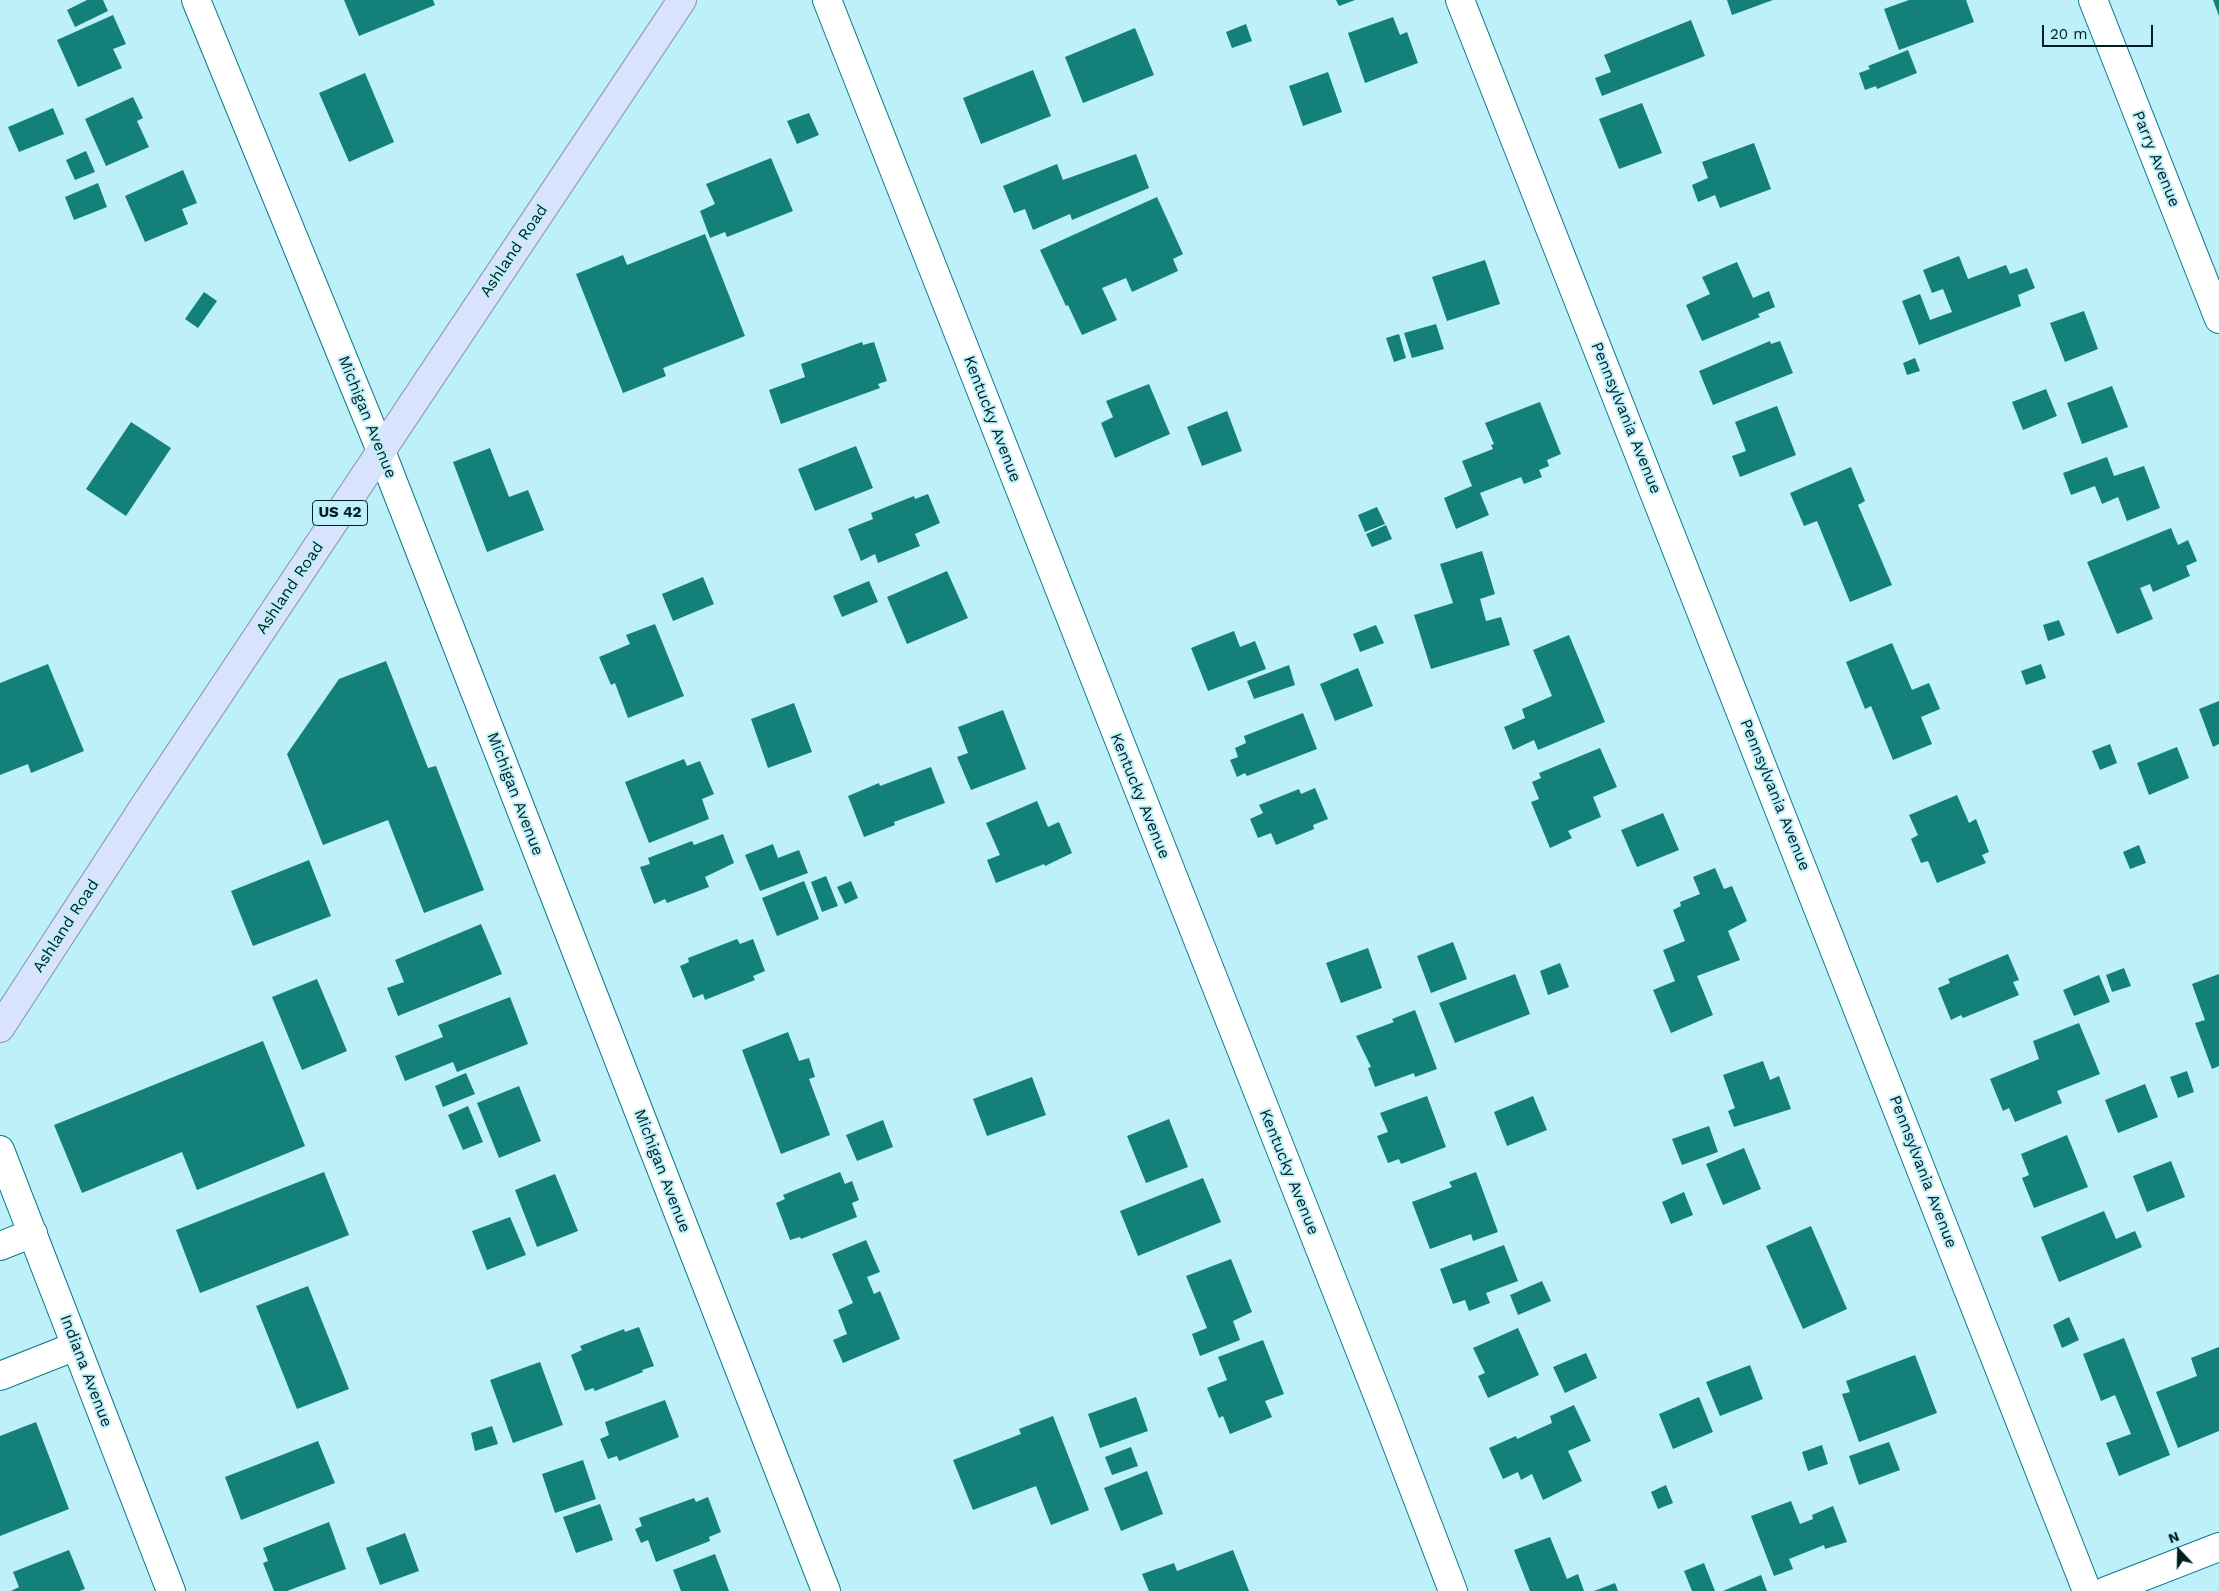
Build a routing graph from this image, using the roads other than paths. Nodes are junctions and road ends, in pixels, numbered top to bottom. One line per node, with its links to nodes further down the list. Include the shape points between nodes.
1 (196, 0): 7 (street, Michigan Avenue)
2 (682, 0): 7 (main road, Ashland Road / US 42)
3 (827, 0): 17 (street, Kentucky Avenue)
4 (1460, 0): 18 (street, Pennsylvania Avenue)
5 (2093, 0): 6 (street, Parry Avenue)
6 (2219, 319)
7 (381, 451): 8 (main road, Ashland Road / US 42); 16 (street, Michigan Avenue)
8 (0, 1028)
9 (0, 1150): 10 (street, Indiana Avenue)
10 (32, 1233): 11 (street); 12 (street, Indiana Avenue)
11 (0, 1246)
12 (76, 1346): 13 (street); 15 (street, Indiana Avenue)
13 (0, 1376)
14 (2219, 1547): 19 (street)
15 (171, 1591)
16 (826, 1591)
17 (1453, 1591)
18 (2087, 1591)
19 (2106, 1591)

